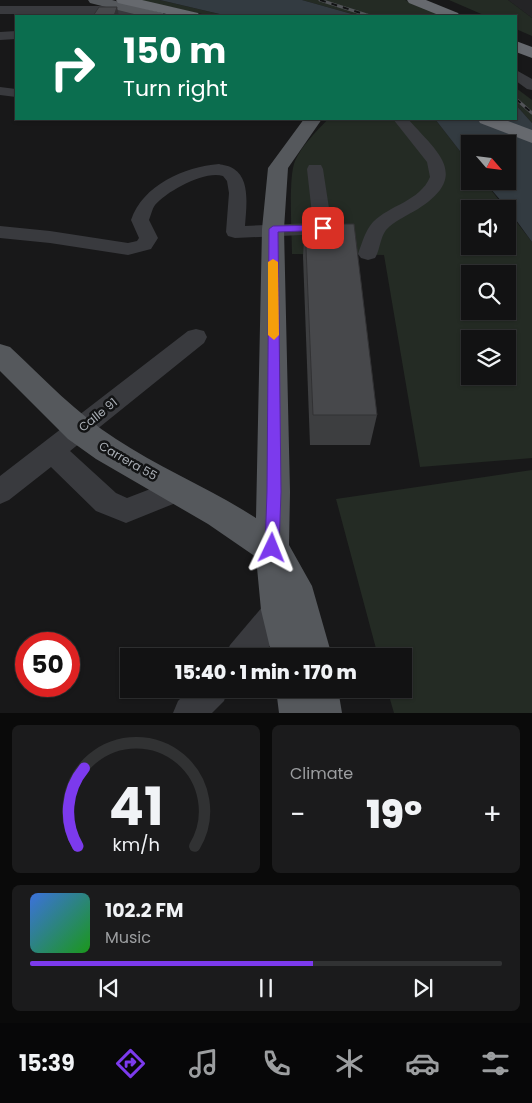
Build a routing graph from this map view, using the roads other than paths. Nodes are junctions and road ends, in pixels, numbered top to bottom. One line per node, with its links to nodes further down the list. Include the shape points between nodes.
1 (123, 0): 8 (highway)
2 (414, 0): 6 (highway)
3 (438, 0): 6 (highway)
4 (3, 9): 5 (street)
5 (96, 9): 7 (main road, via 135,10)
6 (459, 14)
7 (154, 15)
8 (189, 15)
9 (15, 35): 11 (street)
10 (517, 35): 12 (highway)
11 (0, 36)
12 (532, 42)
13 (517, 46): 14 (highway)
14 (532, 54)
15 (517, 75): 16 (street)
16 (532, 86)
17 (0, 91): 18 (street)
18 (15, 93)
19 (312, 120): 24 (main road)
20 (320, 120): 24 (main road)
21 (401, 120): 28 (street, via 437,166 439,177 435,188 425,197 395,214 379,228)
22 (489, 120): 23 (highway)
23 (532, 138)
24 (291, 149): 26 (main road, via 277,173)
25 (314, 169): 26 (street, via 323,228)
26 (273, 229): 27 (street, via 235,232 235,181 229,172 218,168 201,171 164,189 146,204 140,220 149,238 144,245 128,249); 35 (main road)
27 (0, 232)
28 (368, 254)
29 (196, 337): 31 (street, Calle 91)
30 (0, 354): 31 (main road, Carrera 55)
31 (79, 430): 32 (street, Calle 91); 33 (main road, Carrera 55, via 107,450)
32 (52, 451): 33 (street, via 106,502 126,511); 34 (street, Calle 91)
33 (179, 490): 35 (main road, Carrera 55)
34 (0, 492)
35 (272, 548): 36 (main road); 39 (main road, via 294,586)
36 (280, 610): 37 (street); 38 (main road)
37 (248, 648)
38 (289, 648)
39 (311, 648)
40 (204, 698): 43 (street)
41 (297, 698): 44 (main road)
42 (320, 698): 45 (main road)
43 (190, 713)
44 (299, 713)
45 (322, 713)

